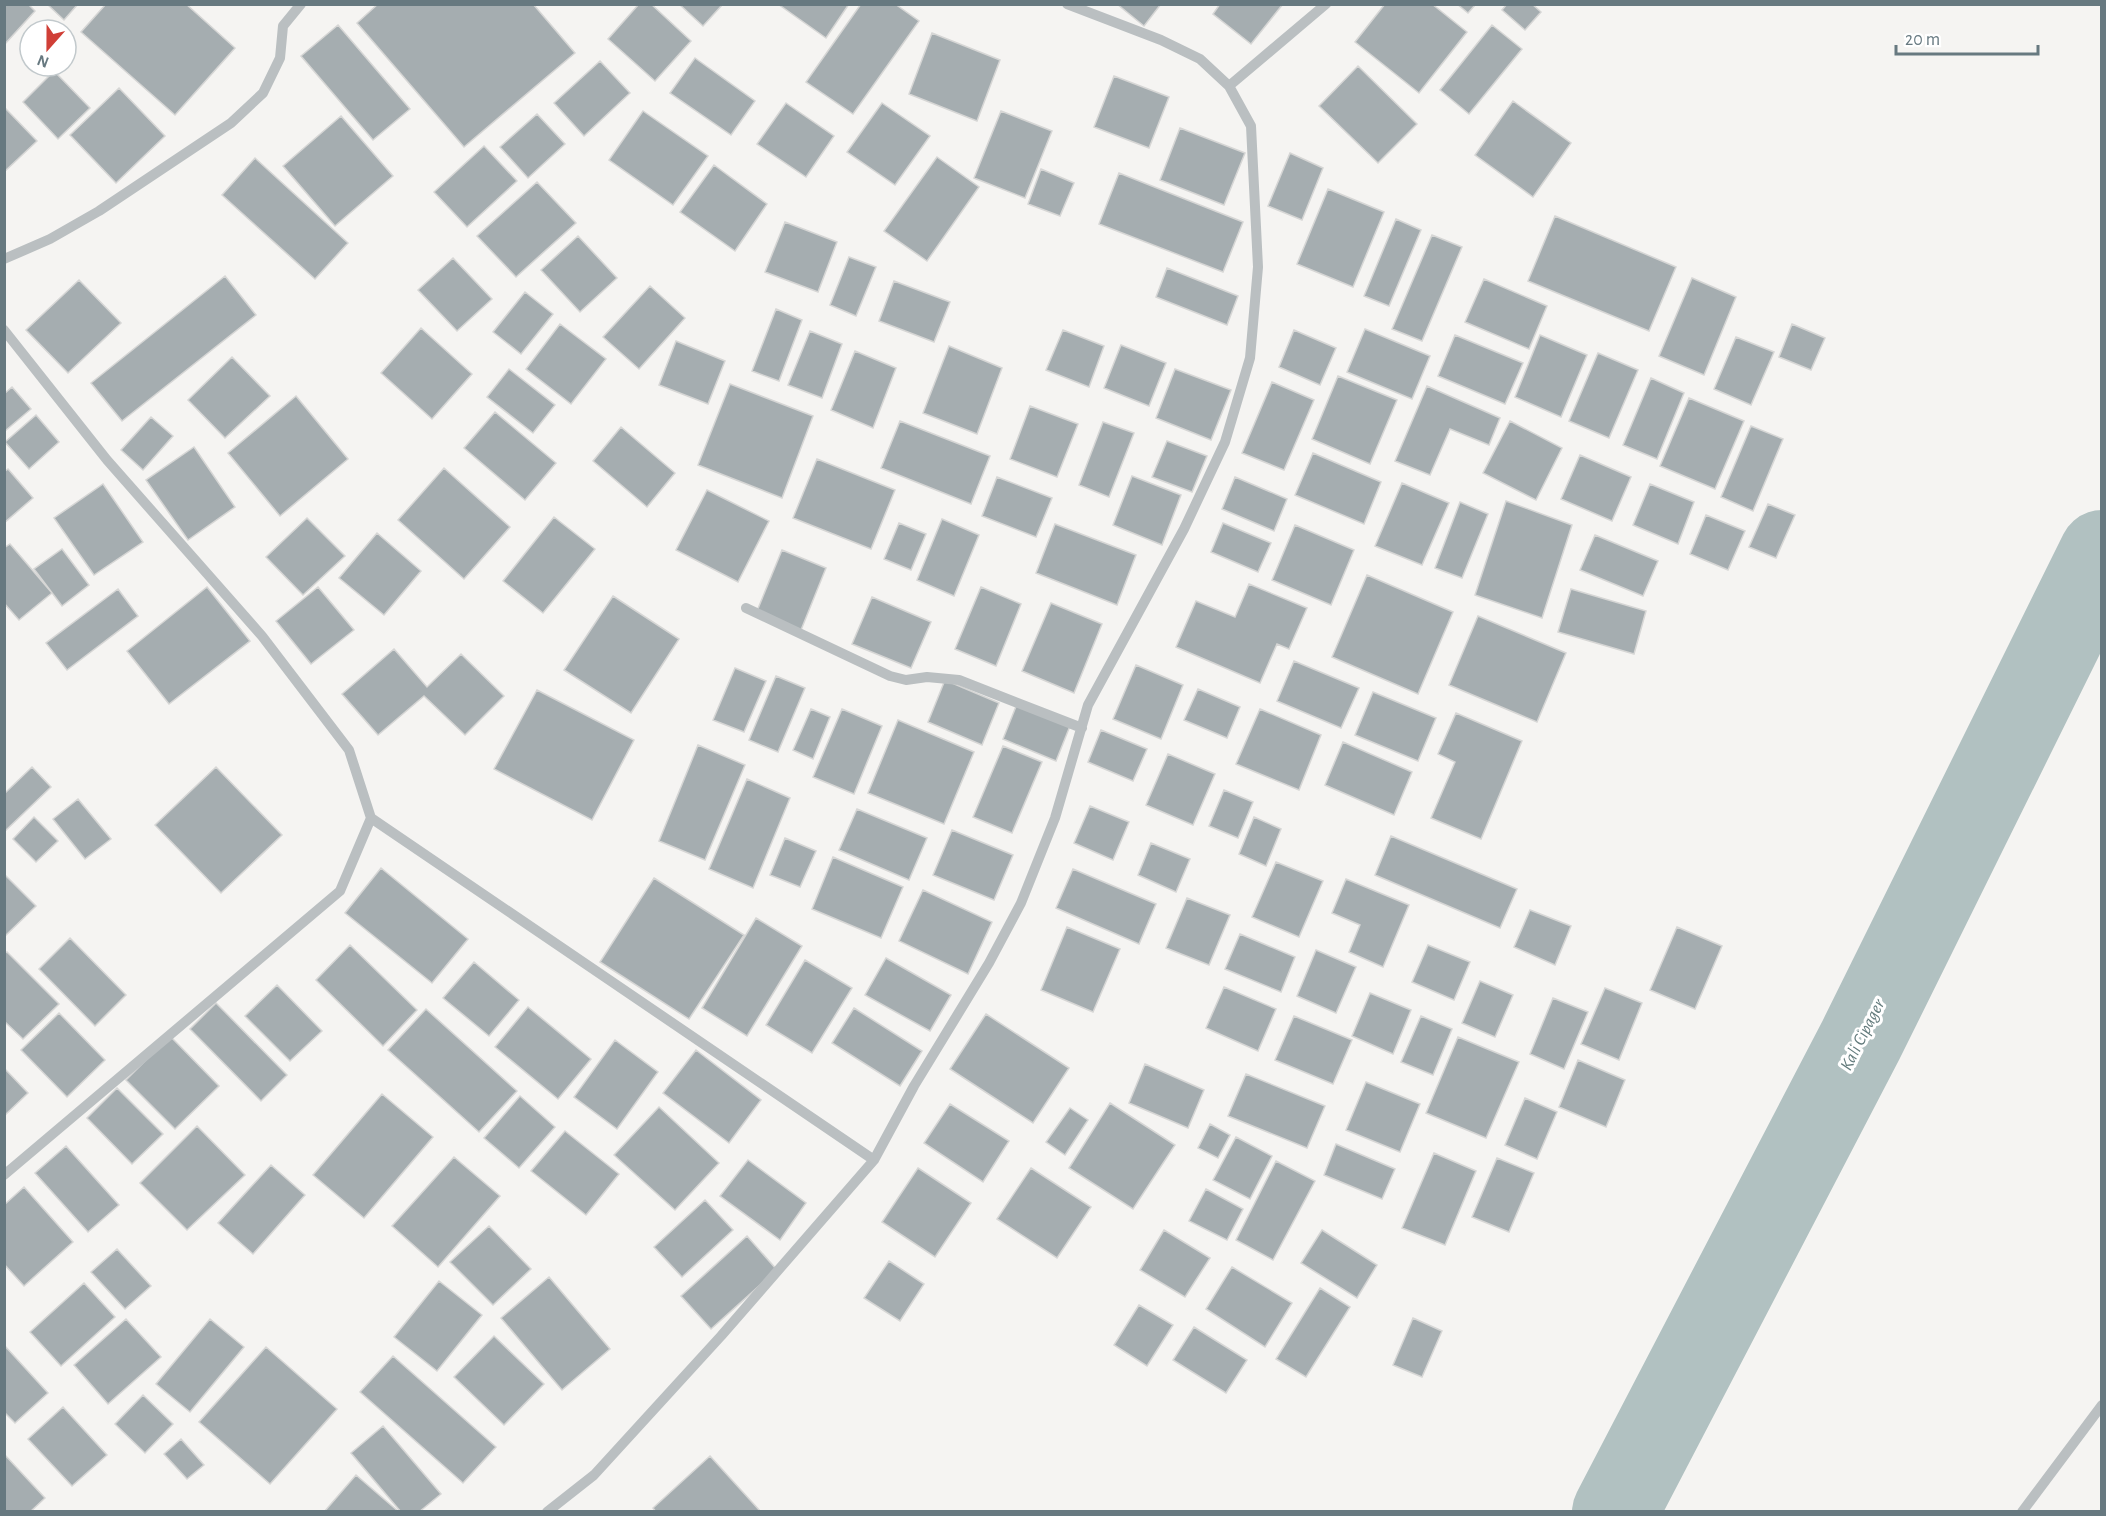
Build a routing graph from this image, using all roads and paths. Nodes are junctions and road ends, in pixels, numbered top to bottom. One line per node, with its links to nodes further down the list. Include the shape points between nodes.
1 (301, 4): 5 (street, via 283,26 280,58 263,93 231,123 99,211)
2 (1067, 4): 4 (street, via 1200,59)
3 (1326, 4): 4 (street)
4 (1229, 86): 8 (street, via 1251,126 1258,267 1250,358 1220,453 1184,529 1088,705)
5 (4, 259)
6 (4, 330): 9 (street, via 107,460 262,636 349,750)
7 (746, 608): 8 (street, via 890,676 906,680 960,680)
8 (1082, 728): 10 (street, via 1055,818 1021,903)
9 (371, 818): 10 (street); 11 (street, via 340,891)
10 (874, 1160): 13 (street, via 594,1475)
11 (4, 1175)
12 (2102, 1405): 14 (street)
13 (547, 1512)
14 (2022, 1512)

